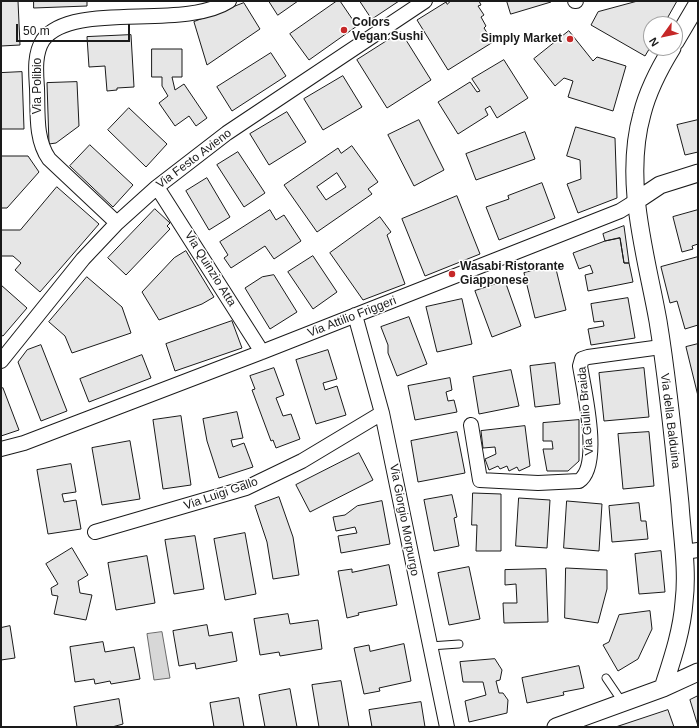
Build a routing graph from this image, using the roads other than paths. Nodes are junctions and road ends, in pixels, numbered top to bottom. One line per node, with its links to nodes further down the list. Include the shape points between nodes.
1 (229, 1): 9 (street, Via Polibio, via 198,13 116,15 66,23 57,27 43,40 38,53 36,75 39,137 43,149 49,159)
2 (425, 1): 7 (street, Via Festo Avieno, via 227,133)
3 (698, 3): 4 (street)
4 (683, 28)
5 (668, 56): 8 (street, Via della Balduina, via 649,92 640,122 636,146)
6 (698, 174): 8 (street, Via Attilio Friggeri, via 660,185)
7 (157, 187): 9 (street, Via Festo Avieno); 12 (street, Via Quinzio Atta)
8 (636, 202): 10 (street, Via Attilio Friggeri, via 620,211); 11 (street, Via della Balduina)
9 (117, 224): 13 (street, Via Festo Avieno, via 83,259)
10 (355, 315): 12 (street, Via Attilio Friggeri); 14 (street, Via Giorgio Morpurgo)
11 (661, 347): 15 (street, Via Giulio Braida, via 582,359 580,366 588,414 590,455 586,474 579,481 538,483 480,480); 18 (street, Via della Balduina)
12 (262, 352): 16 (street, Via Attilio Friggeri, via 31,440)
13 (1, 361)
14 (382, 414): 17 (street, Via Luigi Gallo, via 302,461 246,488); 20 (street, Via Giorgio Morpurgo)
15 (471, 425)
16 (1, 449)
17 (94, 532)
18 (691, 551): 23 (street, Via della Balduina, via 677,642)
19 (459, 644): 20 (lane)
20 (430, 646): 25 (street, Via Giorgio Morpurgo)
21 (698, 672): 23 (street)
22 (606, 678): 24 (lane)
23 (663, 688): 24 (street)
24 (623, 703): 26 (street)
25 (447, 727)
26 (556, 727)

